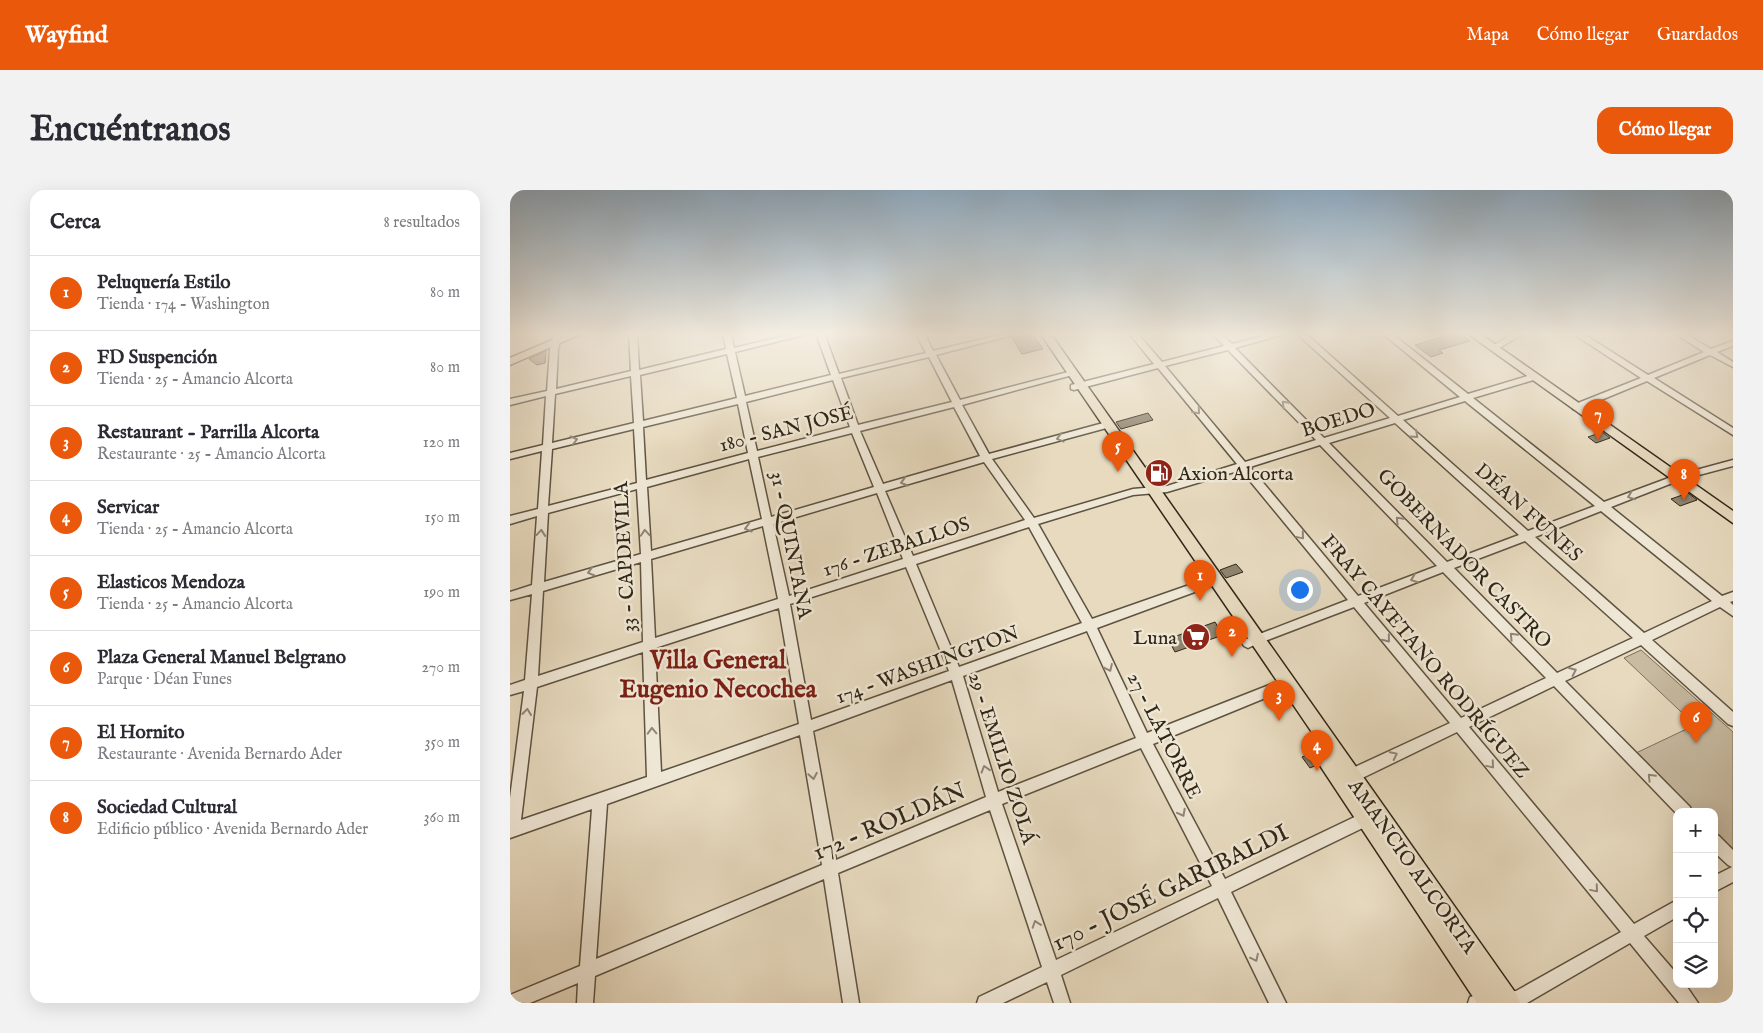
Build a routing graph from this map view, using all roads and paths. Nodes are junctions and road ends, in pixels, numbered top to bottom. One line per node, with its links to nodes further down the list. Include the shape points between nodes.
1 (553, 371): 22 (street)
2 (639, 371): 17 (street)
3 (735, 371): 24 (street, 31 - QUINTANA)
4 (833, 371): 18 (street, 29 - EMILIO ZOLÁ)
5 (861, 371): 18 (street)
6 (941, 371): 26 (street, 27 - LATORRE)
7 (1067, 371): 21 (main road)
8 (1068, 371): 21 (main road)
9 (1126, 371): 21 (street, 180 - SAN JOSÉ)
10 (1165, 371): 39 (street, FRAY CAYETANO RODRÍGUEZ, one-way to 39)
11 (1253, 371): 33 (street, GOBERNADOR CASTRO, one-way to 11)
12 (1342, 371): 28 (street, DÉAN FUNES)
13 (1433, 371): 23 (street)
14 (1525, 371): 19 (main road)
15 (1636, 371): 20 (street)
16 (1664, 371): 20 (street)
17 (634, 372): 22 (street); 29 (street, 33 - CAPDEVILA)
18 (835, 377): 24 (street); 31 (street, 29 - EMILIO ZOLÁ)
19 (1534, 377): 23 (street, BOEDO); 27 (main road)
20 (1647, 378): 27 (street); 32 (street)
21 (1074, 380): 26 (street, 180 - SAN JOSÉ); 30 (main road)
22 (551, 392): 25 (street); 34 (street)
23 (1467, 398): 28 (street, BOEDO); 44 (street)
24 (742, 400): 29 (street); 35 (street, 31 - QUINTANA)
25 (510, 402)
26 (957, 402): 31 (street, 180 - SAN JOSÉ); 37 (street, 27 - LATORRE)
27 (1576, 408): 40 (main road)
28 (1396, 419): 33 (street, BOEDO); 50 (street, DÉAN FUNES, one-way to 50)
29 (637, 425): 34 (street, one-way to 29); 41 (street, 33 - CAPDEVILA)
30 (1104, 426): 37 (street, one-way to 37); 43 (main road)
31 (855, 429): 35 (street, 180 - SAN JOSÉ); 42 (street, 29 - EMILIO ZOLÁ)
32 (1733, 432)
33 (1323, 442): 39 (street, BOEDO); 53 (street, GOBERNADOR CASTRO, one-way to 33)
34 (546, 447): 36 (street); 45 (street)
35 (753, 455): 41 (street, 180 - SAN JOSÉ); 48 (street, 31 - QUINTANA)
36 (510, 456)
37 (986, 458): 42 (street, one-way to 42); 49 (street, 27 - LATORRE)
38 (1733, 462): 40 (street)
39 (1243, 466): 43 (street, BOEDO, via 1167,489); 59 (street, FRAY CAYETANO RODRÍGUEZ, one-way to 59)
40 (1677, 478): 44 (street, one-way to 44); 46 (main road)
41 (641, 485): 45 (street, 180 - SAN JOSÉ); 51 (street, 33 - CAPDEVILA, one-way to 41)
42 (880, 489): 48 (street); 52 (street, 29 - EMILIO ZOLÁ)
43 (1148, 490): 49 (street, 176 - ZEBALLOS); 54 (main road)
44 (1604, 506): 50 (street); 57 (street)
45 (543, 511): 47 (street, 180 - SAN JOSÉ); 55 (street, one-way to 45)
46 (1733, 518)
47 (510, 520)
48 (768, 522): 51 (street, one-way to 51); 58 (street, 31 - QUINTANA)
49 (1032, 522): 52 (street, 176 - ZEBALLOS); 61 (street, 27 - LATORRE)
50 (1527, 536): 53 (street); 62 (street, DÉAN FUNES)
51 (646, 556): 55 (street, one-way to 55); 64 (street, 33 - CAPDEVILA)
52 (911, 561): 58 (street, 176 - ZEBALLOS); 65 (street, 29 - EMILIO ZOLÁ)
53 (1446, 567): 59 (street, one-way to 59); 66 (street, GOBERNADOR CASTRO, one-way to 53)
54 (1211, 581): 61 (street, 174 - WASHINGTON); 63 (main road, AMANCIO ALCORTA)
55 (537, 588): 56 (street); 67 (street)
56 (510, 596)
57 (1727, 599): 60 (street); 62 (street)
58 (784, 601): 64 (street, 176 - ZEBALLOS); 72 (street, 31 - QUINTANA)
59 (1356, 602): 63 (street); 71 (street, FRAY CAYETANO RODRÍGUEZ, one-way to 71)
60 (1733, 611)
61 (1088, 624): 65 (street, 174 - WASHINGTON); 73 (street, 27 - LATORRE, one-way to 73)
62 (1642, 638): 66 (street, one-way to 62); 70 (street, DÉAN FUNES)
63 (1252, 642): 68 (main road, AMANCIO ALCORTA)
64 (648, 646): 67 (street, 176 - ZEBALLOS); 75 (street, 33 - CAPDEVILA, one-way to 64)
65 (956, 674): 72 (street, 174 - WASHINGTON); 77 (street, 29 - EMILIO ZOLÁ, one-way to 65)
66 (1555, 679): 71 (street); 78 (street, GOBERNADOR CASTRO, one-way to 66)
67 (531, 684): 69 (street, 176 - ZEBALLOS); 80 (street, one-way to 67)
68 (1282, 686): 73 (street, 172 - ROLDÁN); 74 (main road, AMANCIO ALCORTA)
69 (510, 690)
70 (1733, 720)
71 (1457, 725): 74 (street, one-way to 71); 88 (street, FRAY CAYETANO RODRÍGUEZ, one-way to 88)
72 (805, 728): 75 (street, 174 - WASHINGTON); 83 (street, 31 - QUINTANA, one-way to 83)
73 (1144, 740): 77 (street, 172 - ROLDÁN); 86 (street, 27 - LATORRE, one-way to 86)
74 (1345, 779): 79 (main road, AMANCIO ALCORTA)
75 (654, 780): 76 (street, 174 - WASHINGTON)
76 (600, 799): 80 (street, 174 - WASHINGTON); 90 (street)
77 (994, 801): 83 (street, 172 - ROLDÁN); 89 (street, 29 - EMILIO ZOLÁ, one-way to 77)
78 (1681, 808)
79 (1371, 817): 86 (street, 170 - JOSÉ GARIBALDI); 91 (main road, AMANCIO ALCORTA)
80 (512, 831)
81 (1718, 845): 82 (street)
82 (1733, 860)
83 (830, 870): 90 (street, 172 - ROLDÁN); 94 (street, 31 - QUINTANA)
84 (1733, 874): 85 (street)
85 (1718, 883)
86 (1221, 888): 89 (street, 170 - JOSÉ GARIBALDI); 97 (street, 27 - LATORRE, one-way to 97)
87 (1673, 910): 88 (street)
88 (1633, 934): 91 (street, via 1518,999); 98 (street, FRAY CAYETANO RODRÍGUEZ)
89 (1051, 970): 95 (street, 170 - JOSÉ GARIBALDI); 96 (street, 29 - EMILIO ZOLÁ)
90 (586, 972): 92 (street, 172 - ROLDÁN); 93 (street)
91 (1494, 1002)
92 (510, 1003)
93 (585, 1003)
94 (851, 1003)
95 (985, 1003)
96 (1062, 1003)
97 (1278, 1003)
98 (1690, 1003)

